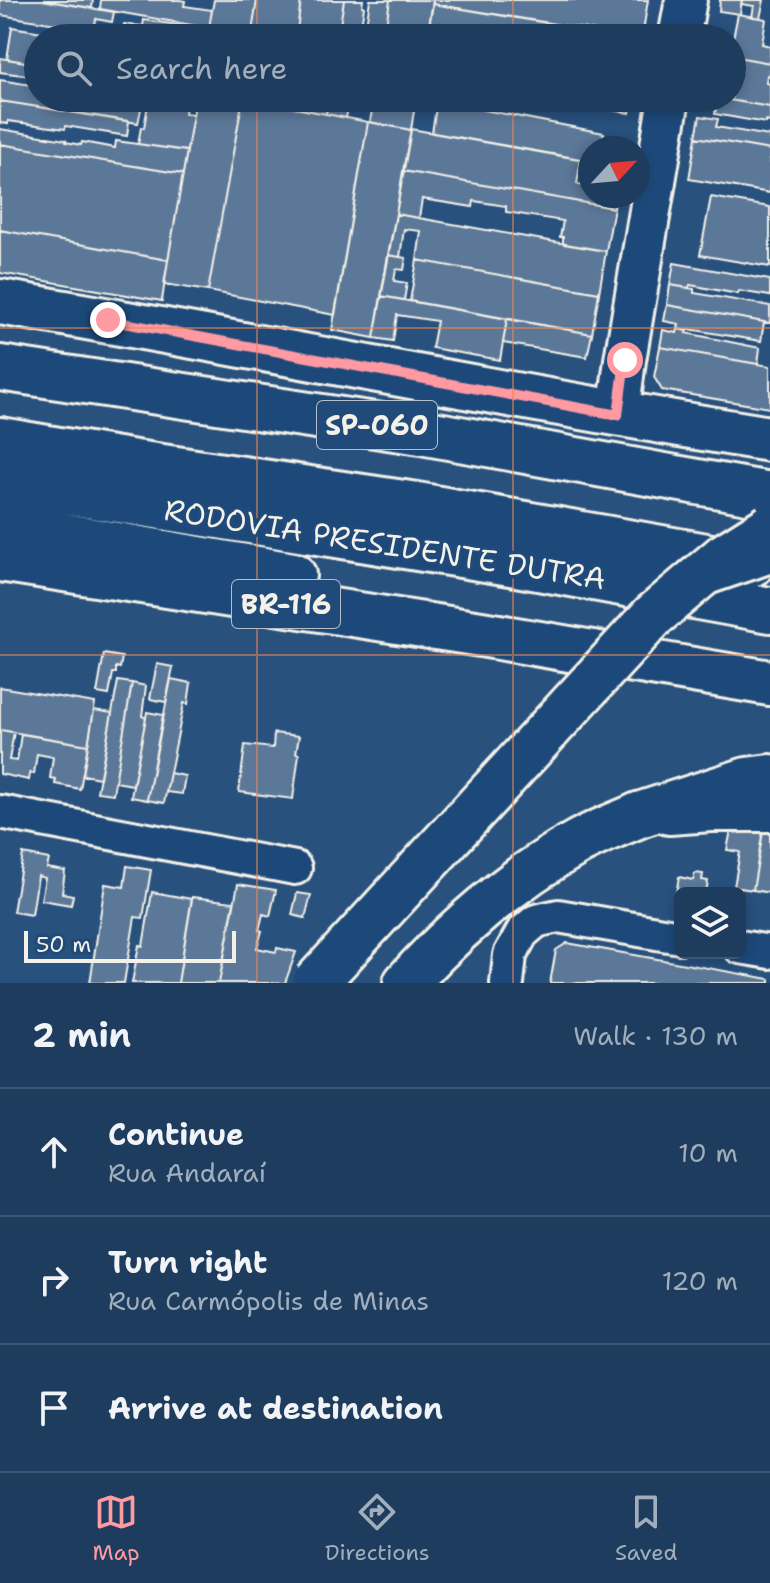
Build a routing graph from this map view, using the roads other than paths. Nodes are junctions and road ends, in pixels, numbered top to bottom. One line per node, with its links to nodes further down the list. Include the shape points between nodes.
1 (686, 0): 2 (street)
2 (682, 24)
3 (667, 112): 6 (street)
4 (0, 302): 6 (main road)
5 (0, 368): 10 (main road, SP-060, via 421,432)
6 (618, 415): 7 (main road)
7 (770, 439)
8 (0, 440): 15 (main road, RODOVIA PRESIDENTE DUTRA / SP-060)
9 (0, 481): 17 (main road, RODOVIA PRESIDENTE DUTRA)
10 (770, 495)
11 (0, 525): 18 (main road, via 549,624)
12 (770, 527): 16 (main road, bridge)
13 (770, 550): 16 (main road, bridge)
14 (0, 559): 18 (main road, BR-116)
15 (770, 567)
16 (706, 572): 29 (main road, bridge, via 654,615)
17 (770, 610)
18 (699, 671): 19 (main road)
19 (770, 683)
20 (770, 777): 23 (main road)
21 (770, 809): 23 (main road)
22 (0, 812): 24 (street)
23 (639, 815): 30 (main road, via 579,841 534,869 476,912)
24 (295, 868)
25 (674, 936): 28 (street, via 558,916 536,921 522,933)
26 (746, 948): 27 (street)
27 (770, 952)
28 (509, 969)
29 (315, 983)
30 (406, 983)

